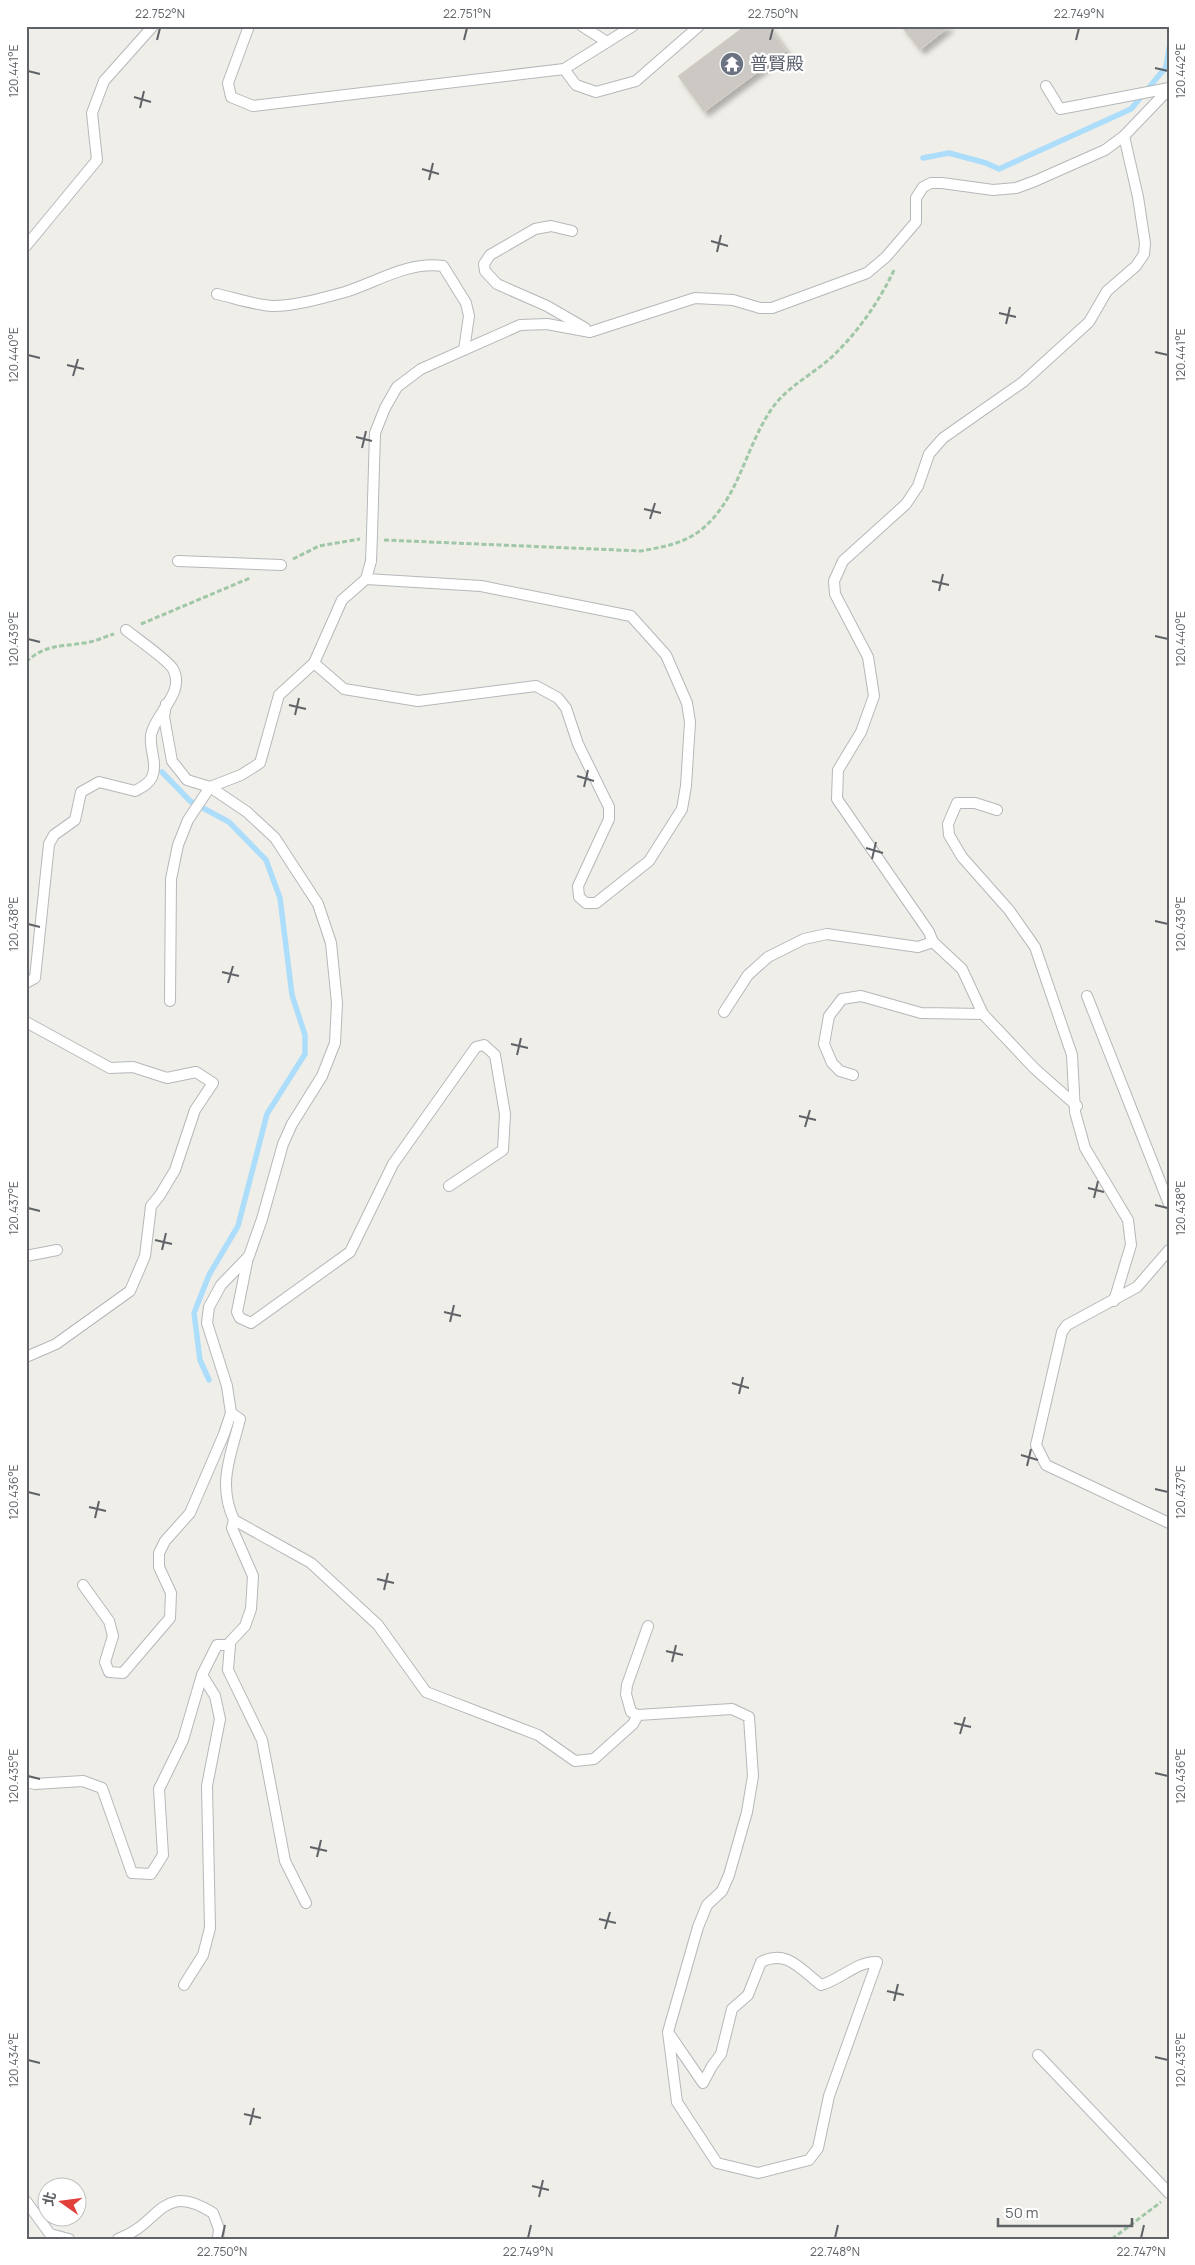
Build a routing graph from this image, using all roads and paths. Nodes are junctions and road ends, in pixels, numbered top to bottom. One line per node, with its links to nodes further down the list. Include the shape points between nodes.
1 (153, 26): 12 (lane, via 104,81 92,113 97,160)
2 (249, 26): 7 (lane, via 228,83 231,97 253,106)
3 (582, 26): 6 (lane)
4 (633, 26): 6 (lane)
5 (698, 26): 7 (lane, via 636,81 596,92 576,85)
6 (607, 42): 7 (lane)
7 (564, 69)
8 (1046, 86): 9 (lane, via 1060,109)
9 (1169, 89): 10 (lane)
10 (1124, 136): 15 (lane, via 1105,150 1016,188 993,190 931,183 923,187 916,198 916,222 886,257 867,273 772,308 733,300 695,298); 28 (lane, via 1138,196 1144,254 1136,266 1107,291 1089,322 1023,382 943,438 929,454 918,486 906,504 843,561 834,581 835,594 868,657 874,696 861,732 838,770 837,799)
11 (572, 230): 15 (lane, via 551,226 535,229 490,255 484,264 485,272 497,284 547,306)
12 (26, 246)
13 (896, 264): 17 (path, via 881,298 836,353 773,407 757,433 742,474 718,512 700,531 672,546 641,551)
14 (217, 294): 16 (lane, via 271,306 286,305 344,292 427,263 443,266 466,303 469,316)
15 (590, 332): 16 (lane, via 547,324 520,326)
16 (464, 350): 17 (lane, via 421,369 396,387 384,408 375,433)
17 (372, 538): 19 (path, via 319,546); 21 (lane, bridge)
18 (178, 561): 19 (lane)
19 (281, 565)
20 (254, 577): 22 (path)
21 (366, 579): 24 (lane, via 342,600); 24 (lane, via 481,586 631,616 666,655 687,703 690,722 682,809 649,861 596,903 586,903 578,897 578,886 609,818 609,807 578,744 566,708 558,698 536,686 418,701 344,689)
22 (126, 630): 23 (path, via 85,643 38,651); 25 (lane, via 172,668 176,690)
23 (26, 662)
24 (314, 663): 26 (lane, via 279,695 260,762)
25 (166, 704): 26 (lane, via 164,717 172,761 187,780); 29 (lane, via 151,735 154,775 150,782 135,791 99,782 81,792 75,820 54,835 48,844 35,978)
26 (210, 788): 31 (lane, via 188,820 178,845 171,880); 42 (lane, via 247,812 275,838 318,904 331,943 337,1003 335,1043 322,1076 283,1144)
27 (997, 810): 36 (lane, via 975,803 957,802 948,824 949,835 962,857 1009,910 1035,947 1072,1055)
28 (933, 942): 32 (lane, via 918,947 826,934 804,939 768,957 748,975); 33 (lane, via 962,969)
29 (26, 983)
30 (1087, 996): 38 (lane)
31 (170, 1001)
32 (724, 1012)
33 (983, 1014): 35 (lane, via 922,1013 861,996 842,999 829,1016 824,1044 832,1063 840,1071); 36 (lane)
34 (26, 1022): 44 (lane, via 110,1068 133,1067 166,1078 196,1072 213,1083 195,1110 175,1170 151,1206 145,1256 130,1291 56,1344)
35 (853, 1075)
36 (1076, 1106): 43 (lane, via 1085,1148 1128,1220 1131,1245)
37 (449, 1186): 42 (lane, via 503,1150 505,1114 495,1055 484,1045 476,1047 393,1164 350,1252 251,1323 240,1318 237,1312)
38 (1169, 1204)
39 (57, 1250): 41 (lane)
40 (1169, 1250): 43 (lane, via 1137,1287)
41 (26, 1256)
42 (249, 1256): 45 (lane, via 214,1296 207,1323 228,1386)
43 (1114, 1301): 47 (lane, via 1067,1325 1062,1332 1036,1445 1046,1465)
44 (26, 1357)
45 (231, 1413): 46 (lane, via 240,1419 225,1473 227,1506); 48 (lane, via 190,1512 164,1542 159,1553 159,1567 171,1593 170,1618 123,1673 109,1672 105,1662 113,1636 109,1621)
46 (234, 1520): 50 (lane, via 232,1528 253,1576 251,1609 245,1626); 52 (lane, via 311,1562 378,1625 426,1692 538,1735 574,1761 594,1759 633,1724)
47 (1169, 1523)
48 (83, 1585)
49 (648, 1626): 52 (lane, via 626,1694 631,1712)
50 (230, 1645): 51 (lane, via 217,1645); 54 (lane, via 228,1670 262,1740 285,1861)
51 (202, 1674): 53 (lane, via 183,1740 159,1789 163,1856 152,1874 132,1873 102,1788 83,1781); 55 (lane, via 215,1696 220,1719 207,1786 210,1928 203,1955)
52 (638, 1715): 56 (lane, via 732,1710 749,1717 753,1776 747,1812 729,1875 722,1891 707,1905 698,1927)
53 (26, 1782)
54 (306, 1903)
55 (184, 1985)
56 (668, 2032): 56 (lane, via 704,2083 721,2054 732,2009 748,1995 761,1962 773,1956 783,1956 821,1985 868,1961 877,1962 829,2096 818,2148 809,2160 758,2173 717,2162 677,2102)
57 (1038, 2055): 58 (lane)
58 (1169, 2195): 63 (path)
59 (26, 2201): 60 (lane, via 50,2234)
60 (69, 2239)
61 (118, 2239): 62 (lane, via 181,2199 196,2202 214,2213 219,2229)
62 (218, 2239)
63 (1112, 2239)

